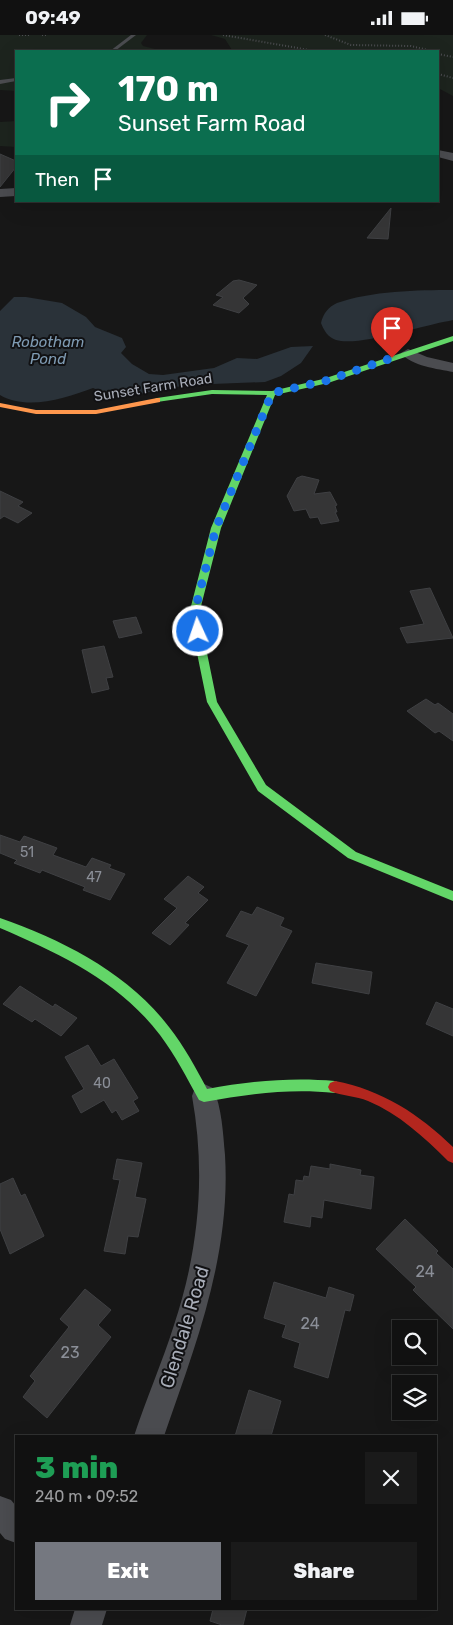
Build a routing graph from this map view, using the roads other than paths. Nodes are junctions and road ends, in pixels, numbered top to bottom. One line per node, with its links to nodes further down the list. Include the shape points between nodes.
1 (134, 35): 2 (lane)
2 (113, 50)
3 (15, 79): 4 (lane)
4 (0, 81)
5 (439, 154): 6 (street)
6 (453, 157)
7 (15, 192): 8 (street)
8 (0, 193)
9 (453, 338): 10 (street, Sunset Farm Road)
10 (408, 353): 11 (street); 12 (street, Sunset Farm Road, via 325,381)
11 (453, 368)
12 (272, 393): 13 (street, Sunset Farm Road, via 212,392 96,412 36,411); 14 (street, via 216,528 194,614 212,702 262,788 352,855)
13 (0, 405)
14 (453, 896)
15 (0, 923): 16 (street, via 79,958 126,988 144,1004 169,1038)
16 (204, 1096): 17 (street, via 297,1082 348,1089 399,1108 422,1125); 18 (street, Glendale Road, via 210,1121 212,1168 208,1248 199,1290)
17 (453, 1156)
18 (149, 1435)
19 (0, 1511): 20 (street)
20 (15, 1527)
21 (91, 1610): 22 (street)
22 (86, 1625)

